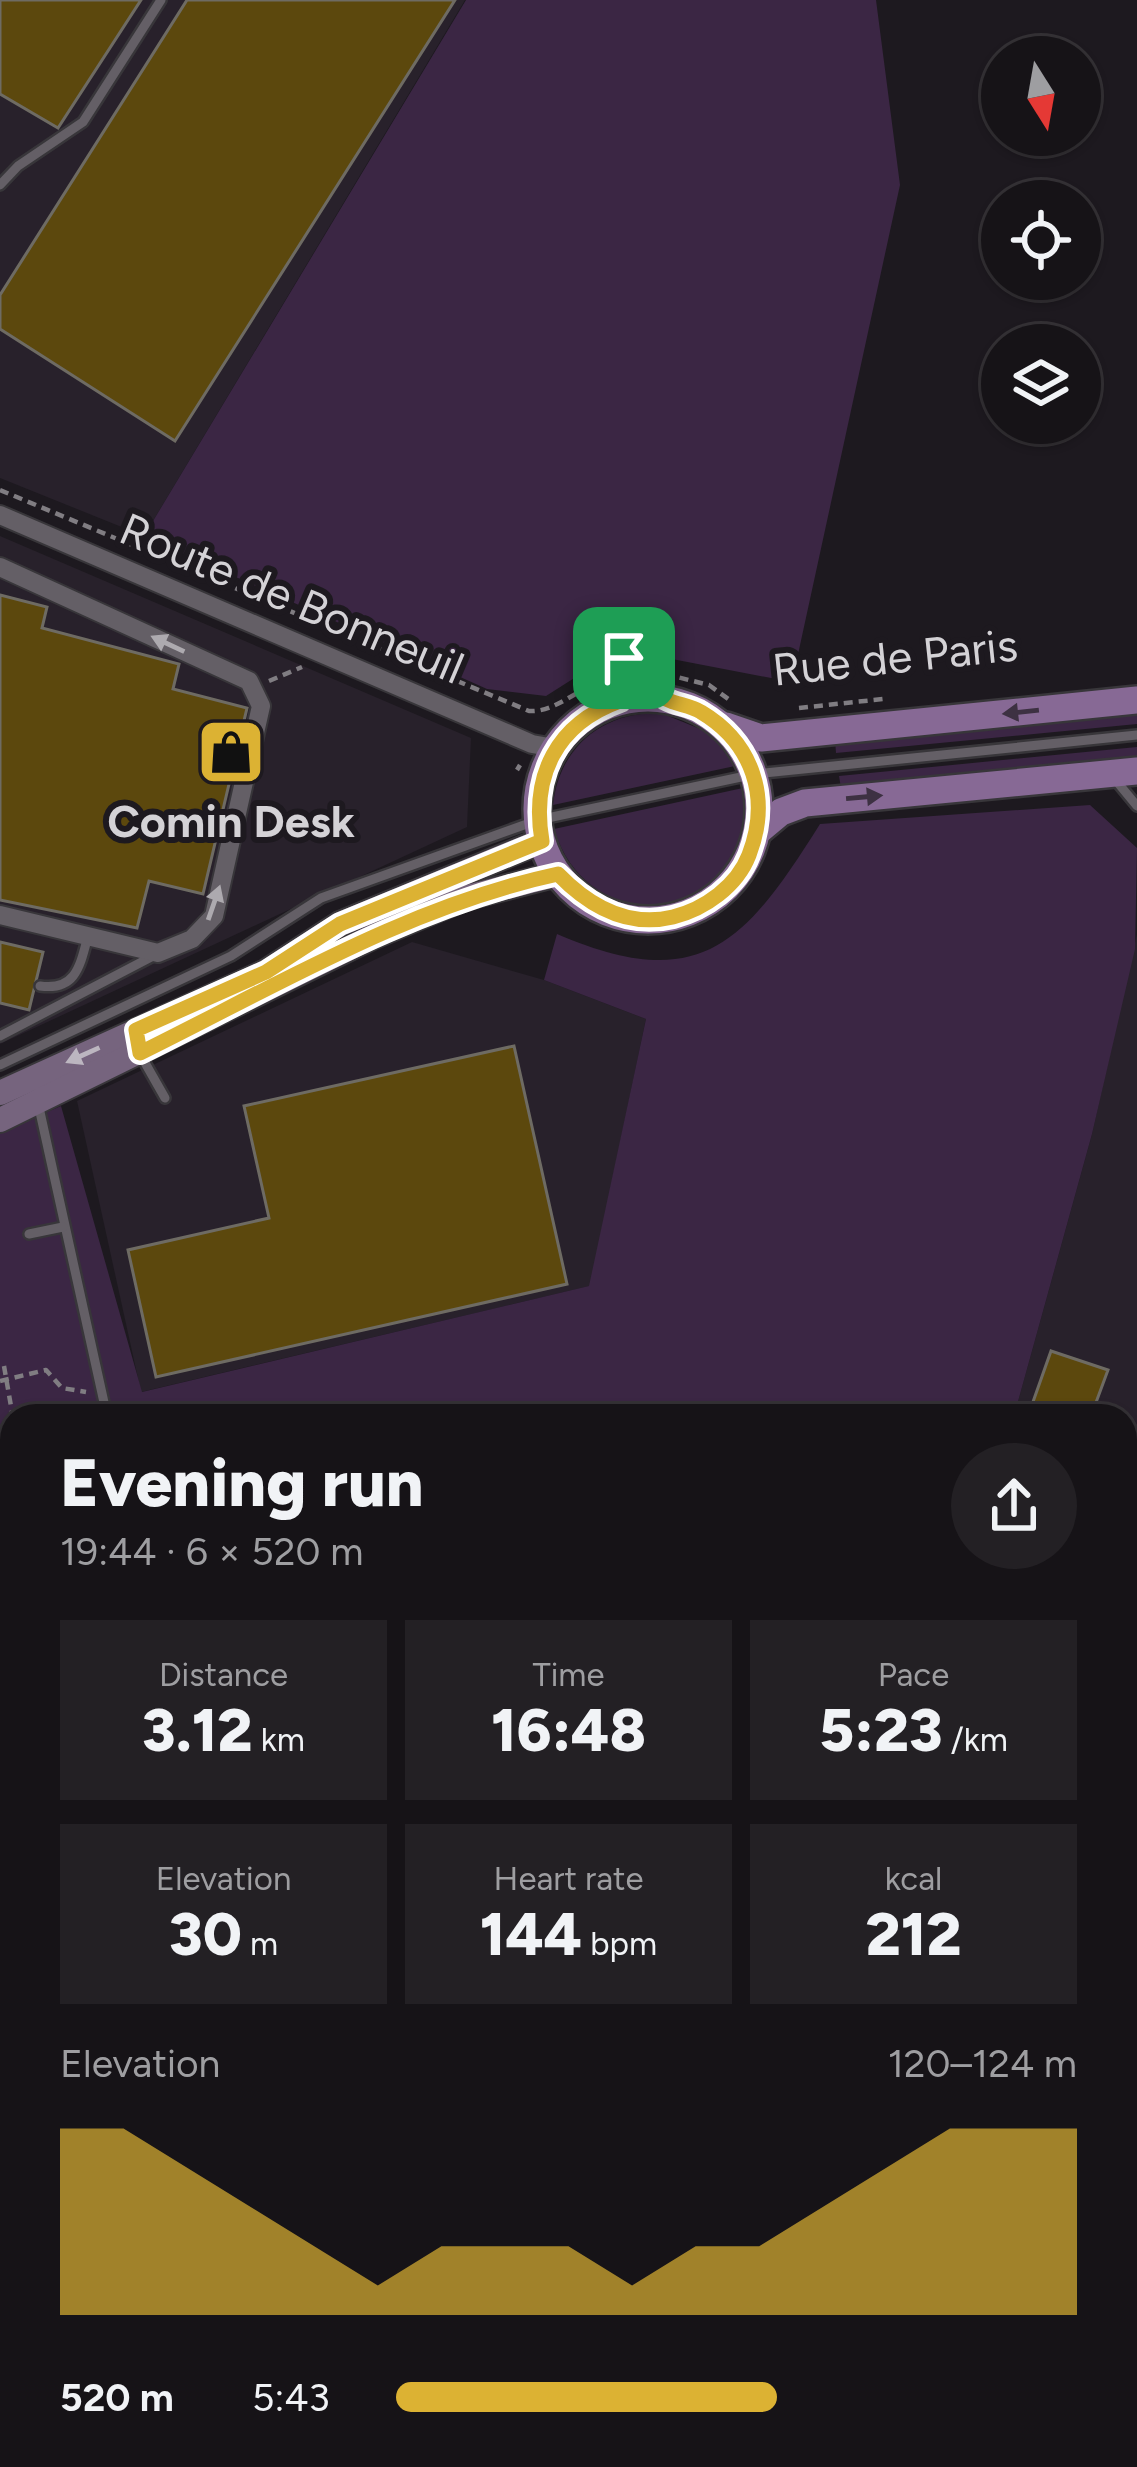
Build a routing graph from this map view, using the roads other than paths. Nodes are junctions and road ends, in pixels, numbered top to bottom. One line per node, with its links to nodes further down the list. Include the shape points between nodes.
1 (161, 0): 2 (lane, via 83,122)
2 (0, 185)
3 (0, 515): 10 (street, Route de Bonneuil, via 532,743)
4 (0, 567): 19 (street, one-way to 4, via 191,939 214,916 258,699 249,682)
5 (620, 688): 6 (main road); 6 (lane, via 632,645); 10 (main road)
6 (665, 699): 8 (main road)
7 (1137, 700): 8 (main road, Rue de Paris, one-way to 8, via 761,738)
8 (730, 715): 12 (main road)
9 (1137, 735): 12 (lane)
10 (548, 736): 14 (main road)
11 (1123, 772): 13 (lane); 15 (main road, one-way to 11, via 805,802)
12 (755, 774): 14 (lane); 15 (main road)
13 (1137, 806)
14 (540, 830): 16 (main road); 22 (main road, via 340,924); 23 (lane, via 321,898 231,956)
15 (758, 832): 16 (main road, via 727,888 671,918 608,913)
16 (558, 874): 22 (main road, via 464,898)
17 (0, 915): 18 (street)
18 (88, 936): 19 (street); 20 (lane, via 69,983)
19 (158, 953): 21 (lane)
20 (40, 986)
21 (0, 1036)
22 (138, 1042): 24 (main road, one-way to 24); 26 (lane); 27 (main road)
23 (0, 1065)
24 (40, 1074): 25 (main road); 27 (lane)
25 (0, 1093)
26 (165, 1098)
27 (38, 1102): 28 (main road); 29 (lane)
28 (0, 1120)
29 (63, 1227): 30 (lane); 31 (lane)
30 (29, 1234)
31 (104, 1404)

